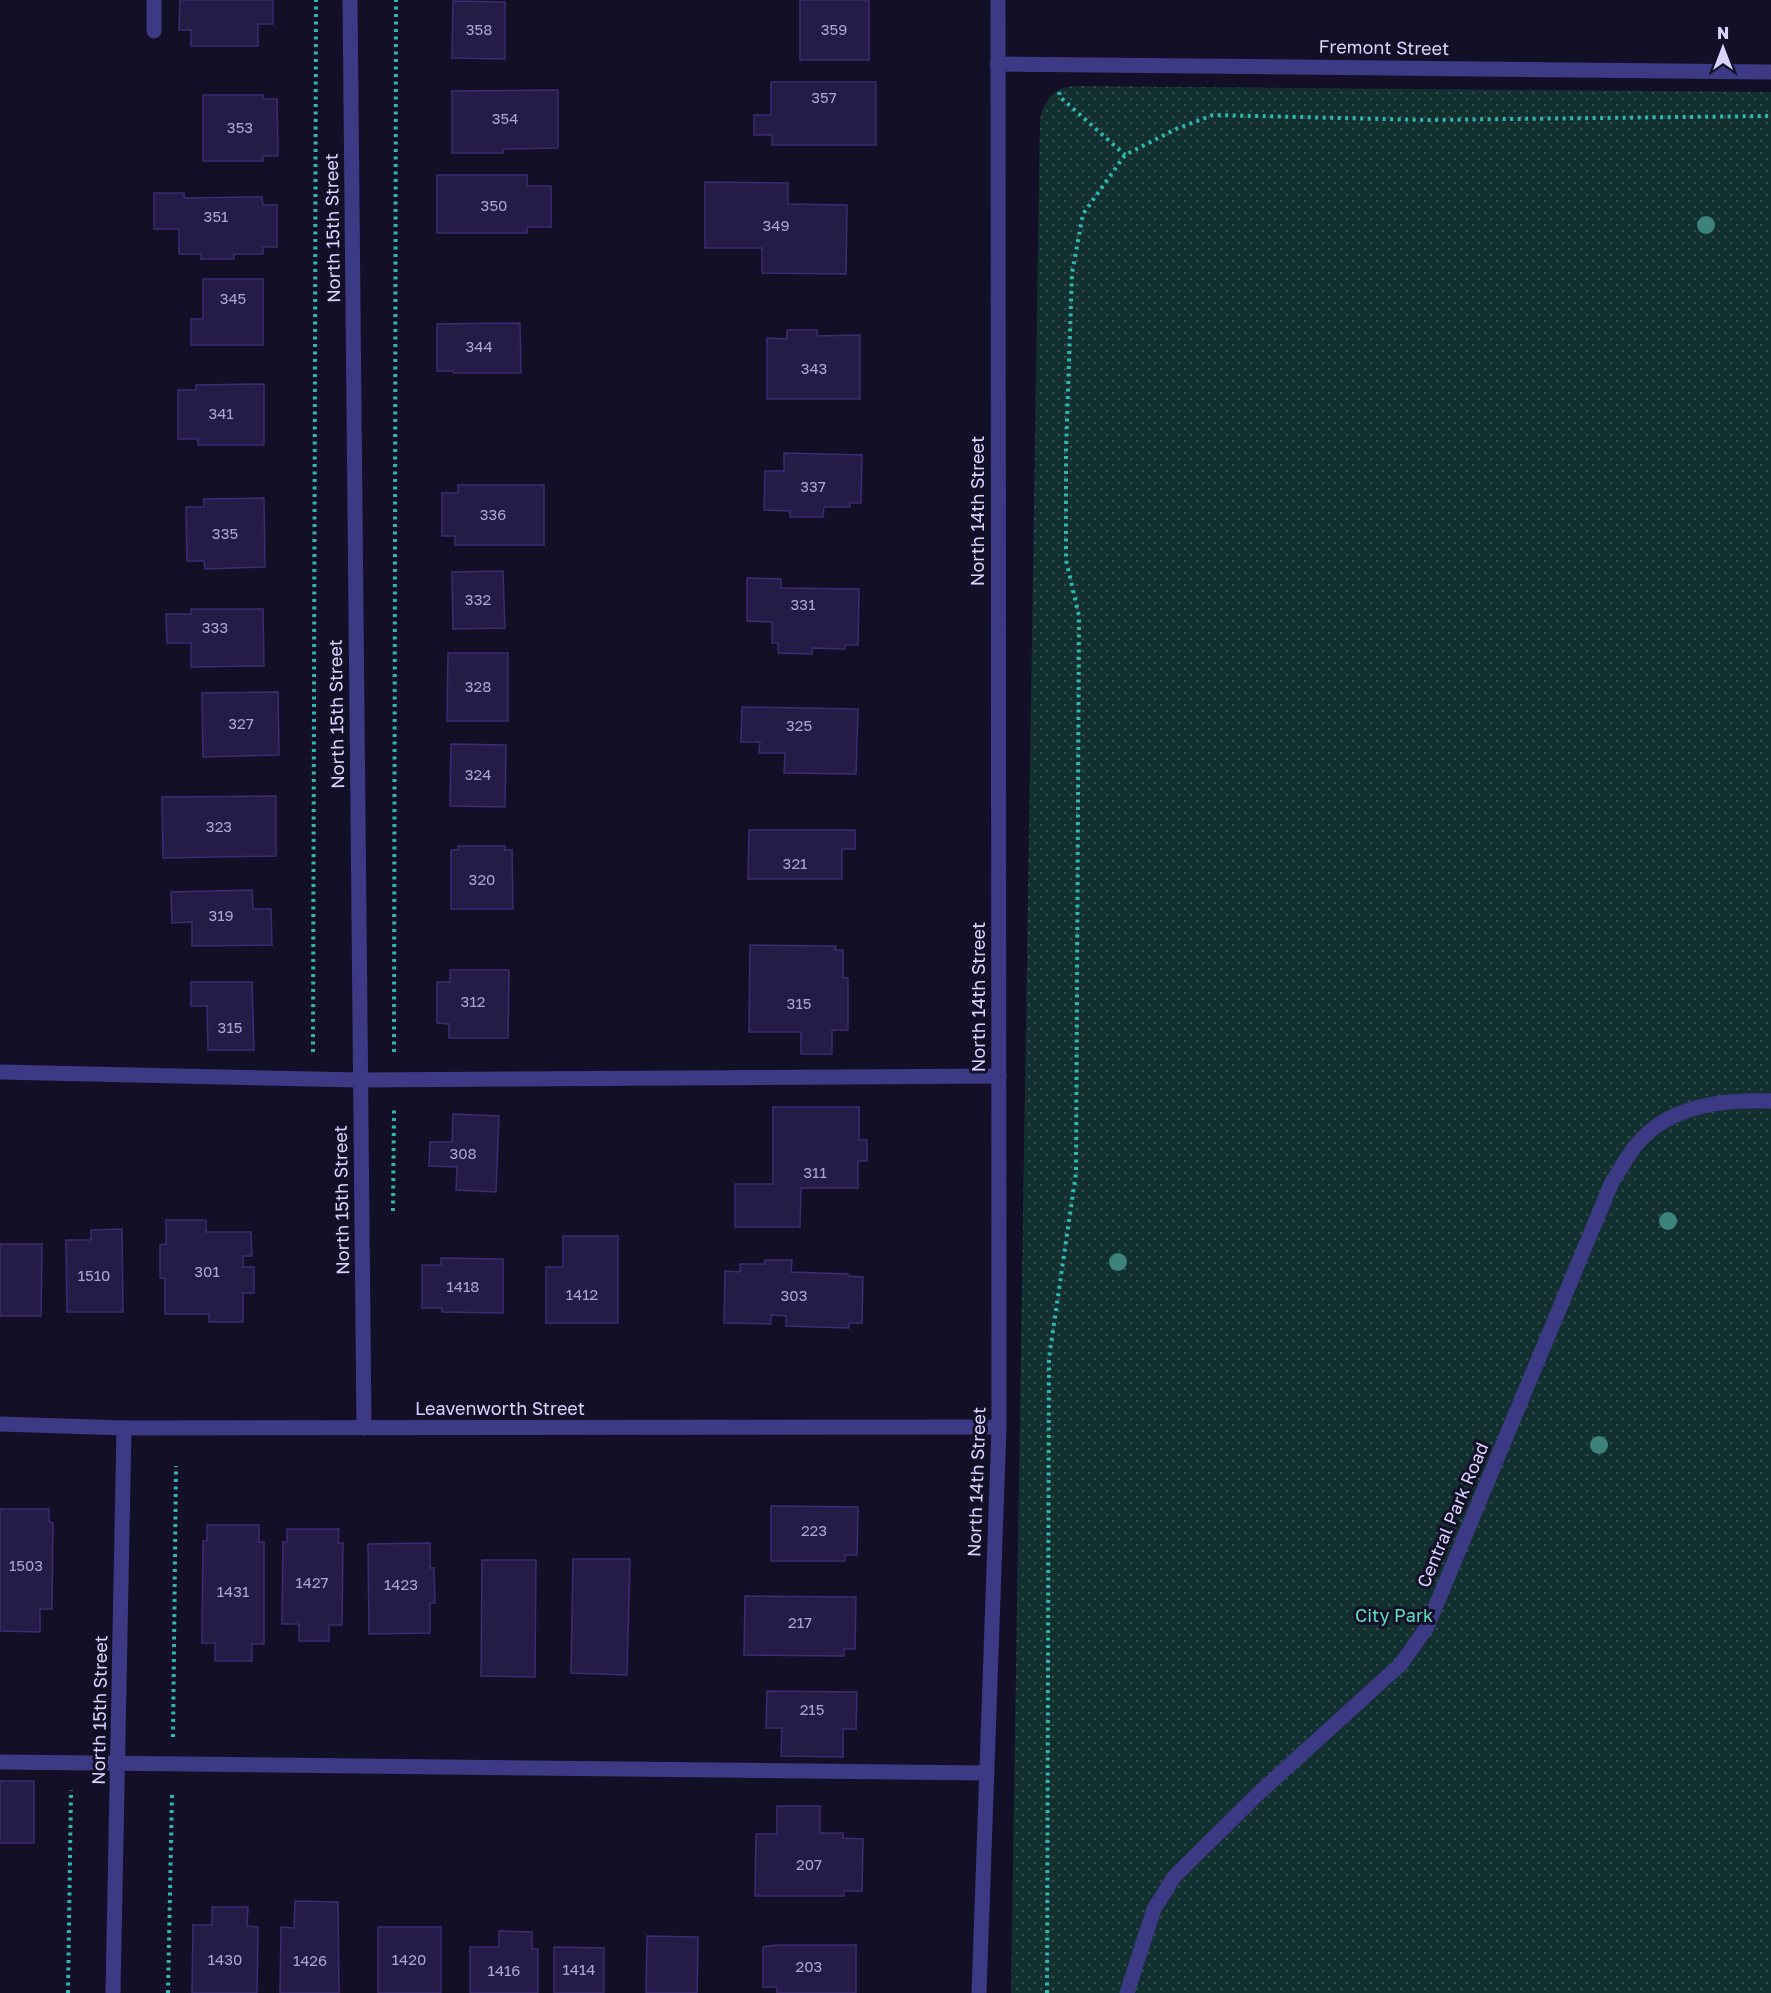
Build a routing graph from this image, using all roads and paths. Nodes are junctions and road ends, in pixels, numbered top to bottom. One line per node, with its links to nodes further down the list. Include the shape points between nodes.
1 (154, 0): 6 (street)
2 (316, 0): 14 (path)
3 (350, 0): 15 (street, North 15th Street)
4 (396, 0): 16 (path)
5 (998, 0): 7 (street, North 14th Street)
6 (154, 31)
7 (997, 63): 8 (street, Fremont Street); 13 (street, North 14th Street)
8 (1051, 64): 9 (street, Fremont Street); 11 (path, via 1060,97)
9 (1771, 72)
10 (1771, 116): 11 (path, via 1426,120 1214,116 1176,129)
11 (1125, 155): 33 (path, via 1083,214 1072,273 1066,560 1079,616 1076,1173 1049,1358)
12 (0, 1072): 14 (street)
13 (999, 1076): 16 (street); 20 (street, North 14th Street)
14 (313, 1079): 15 (street)
15 (360, 1080): 16 (street); 22 (street, North 15th Street)
16 (394, 1080): 18 (path)
17 (1771, 1101): 34 (street, Central Park Road, via 1719,1102 1695,1108 1655,1126 1638,1143 1612,1182 1427,1627 1401,1664 1173,1877 1154,1909)
18 (393, 1220)
19 (0, 1424): 21 (street, Leavenworth Street)
20 (999, 1427): 22 (street, Leavenworth Street); 28 (street, North 14th Street)
21 (124, 1428): 22 (street, Leavenworth Street); 26 (street, North 15th Street)
22 (364, 1428)
23 (176, 1466): 27 (path)
24 (0, 1761): 25 (street)
25 (72, 1763): 26 (street); 29 (path)
26 (118, 1763): 27 (street); 30 (street, North 15th Street)
27 (173, 1764): 28 (street); 31 (path)
28 (986, 1773): 32 (street, North 14th Street)
29 (68, 1993)
30 (113, 1993)
31 (168, 1993)
32 (979, 1993)
33 (1047, 1993)
34 (1126, 1993)

